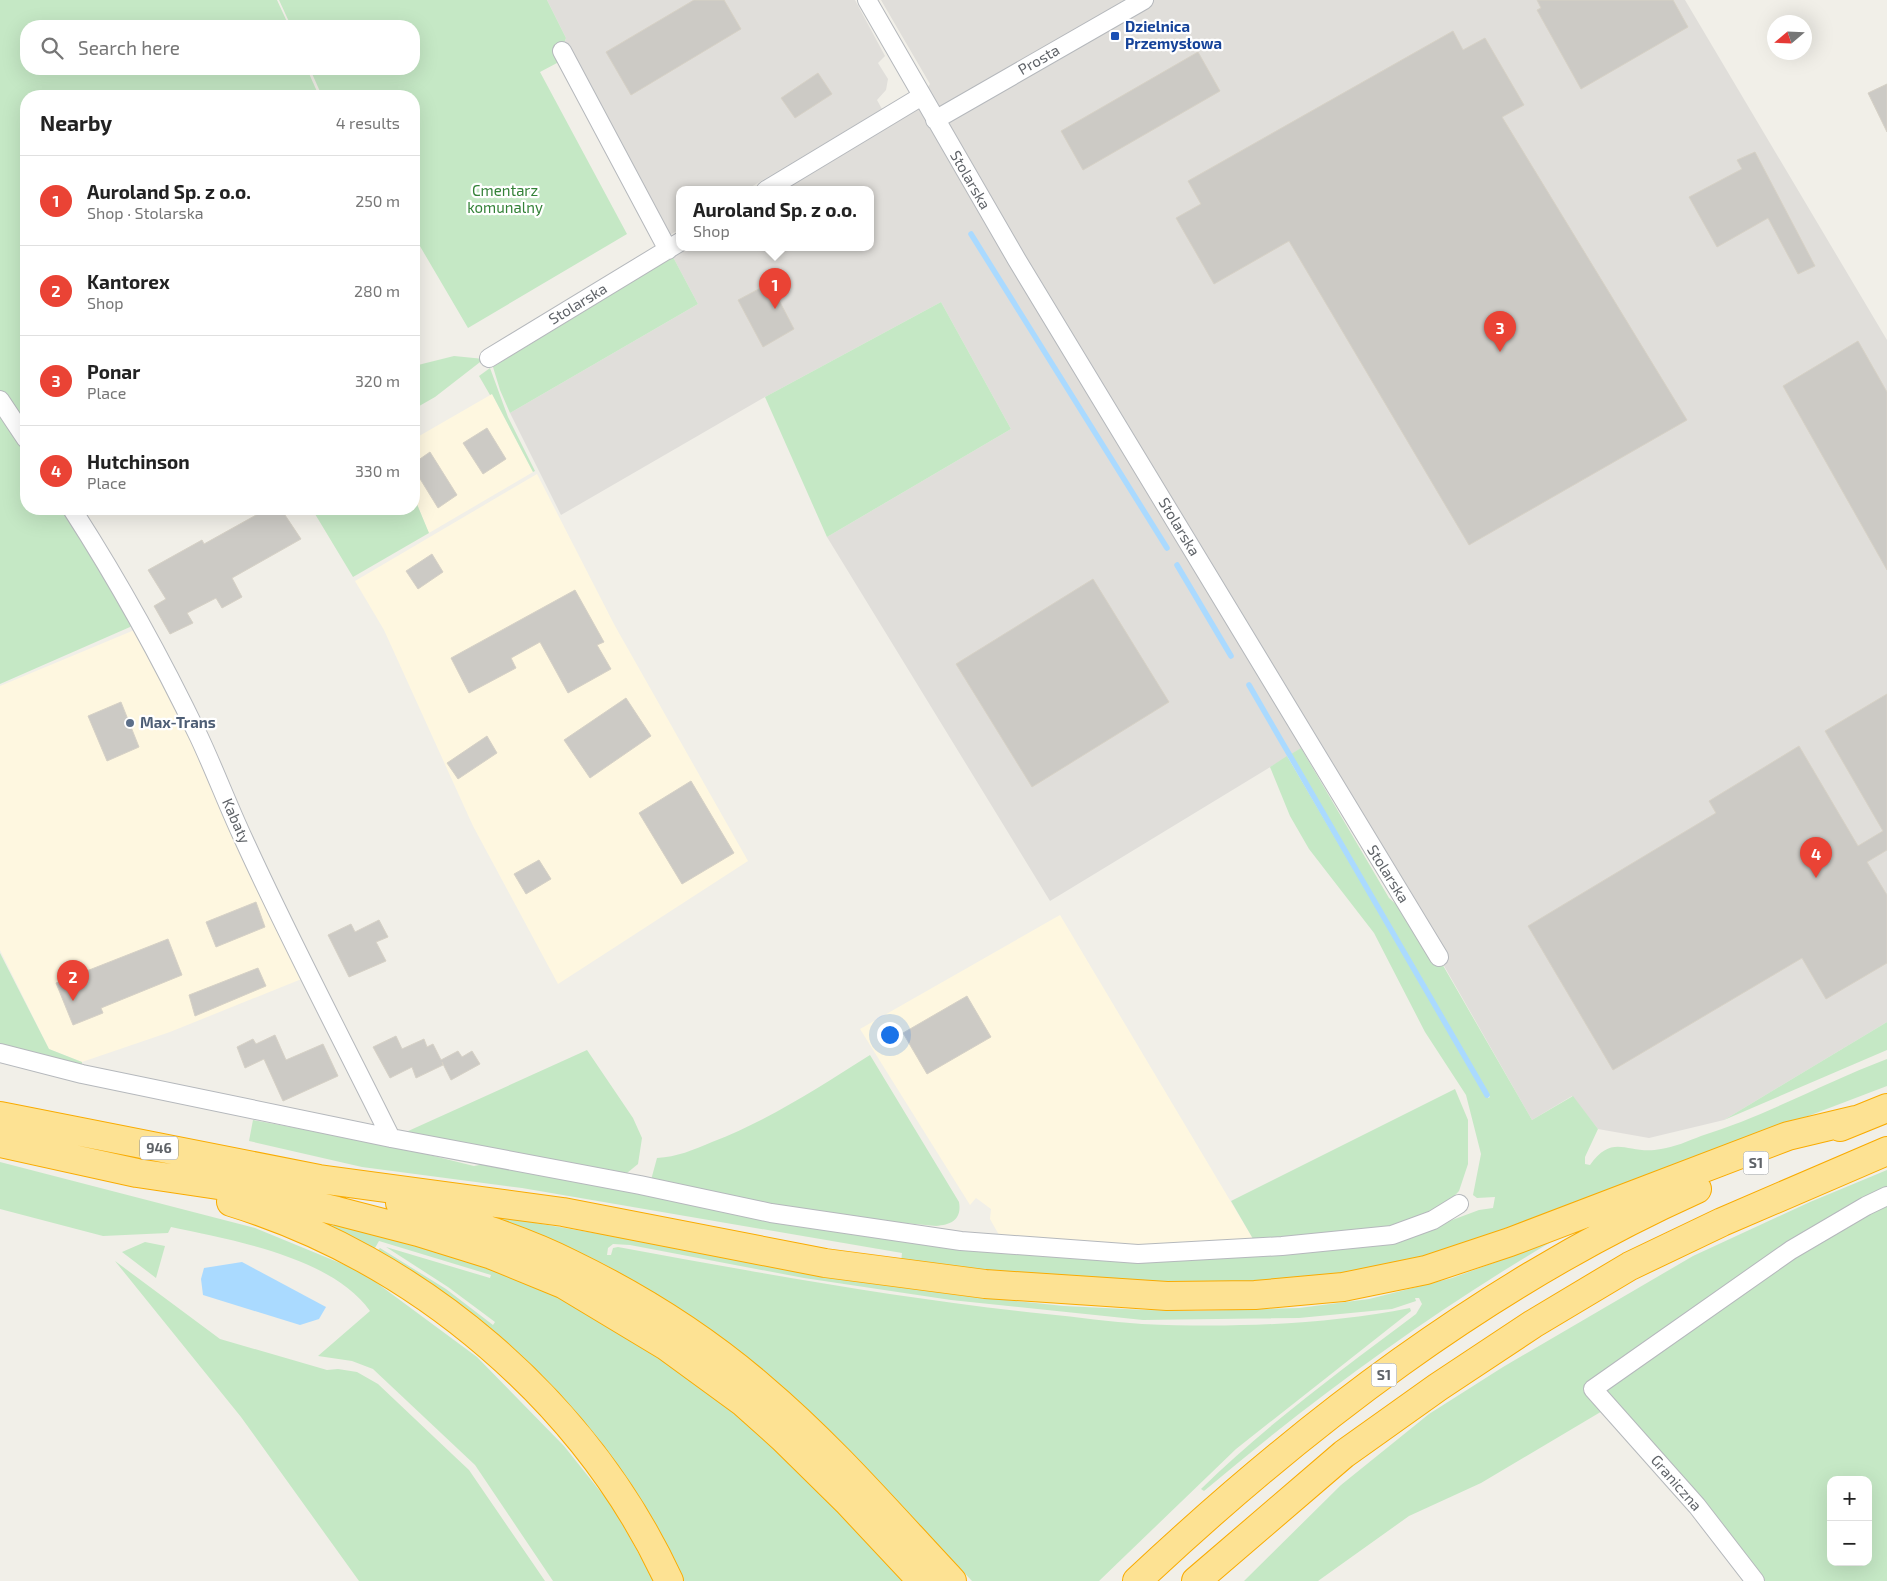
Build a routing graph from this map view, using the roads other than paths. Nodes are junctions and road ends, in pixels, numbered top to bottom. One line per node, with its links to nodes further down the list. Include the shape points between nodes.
1 (867, 0): 4 (street, Stolarska)
2 (1144, 0): 5 (street, Prosta)
3 (562, 51): 7 (street, Stolarska)
4 (922, 96): 5 (street, Stolarska); 6 (street)
5 (935, 120): 12 (street, Stolarska)
6 (773, 186)
7 (674, 246): 8 (street, Stolarska)
8 (489, 358)
9 (0, 400): 10 (street)
10 (20, 430)
11 (76, 515): 17 (street, Kabaty, via 108,565 187,713 288,932)
12 (1438, 957)
13 (0, 1053): 17 (street, via 82,1074)
14 (1887, 1108): 16 (highway, S1)
15 (0, 1116): 21 (highway, 946)
16 (1855, 1120): 21 (highway, via 1788,1136 1510,1242 1426,1270 1343,1287 1255,1295 1167,1296 1082,1292 916,1276 563,1212); 27 (highway, S1, via 1657,1207 1605,1233 1513,1288 1343,1405 1223,1502)
17 (391, 1138): 23 (street, via 771,1213 961,1240 1138,1254 1282,1246 1392,1235 1433,1220)
18 (0, 1143): 20 (highway, 946)
19 (1887, 1151): 28 (highway, via 1647,1258 1533,1324 1344,1454)
20 (137, 1173): 24 (highway, via 251,1208 317,1234 408,1284 473,1332 526,1380 583,1444 630,1508); 25 (highway, via 238,1188 409,1230 492,1255 563,1284 666,1346 744,1403 847,1501)
21 (319, 1179): 26 (highway, via 500,1235 570,1263 646,1305 713,1348 761,1387 842,1463)
22 (1887, 1196): 29 (street, Graniczna, via 1791,1250 1593,1389 1697,1506)
23 (1460, 1204)
24 (669, 1581)
25 (922, 1581)
26 (952, 1581)
27 (1137, 1581)
28 (1196, 1581)
29 (1755, 1581)

